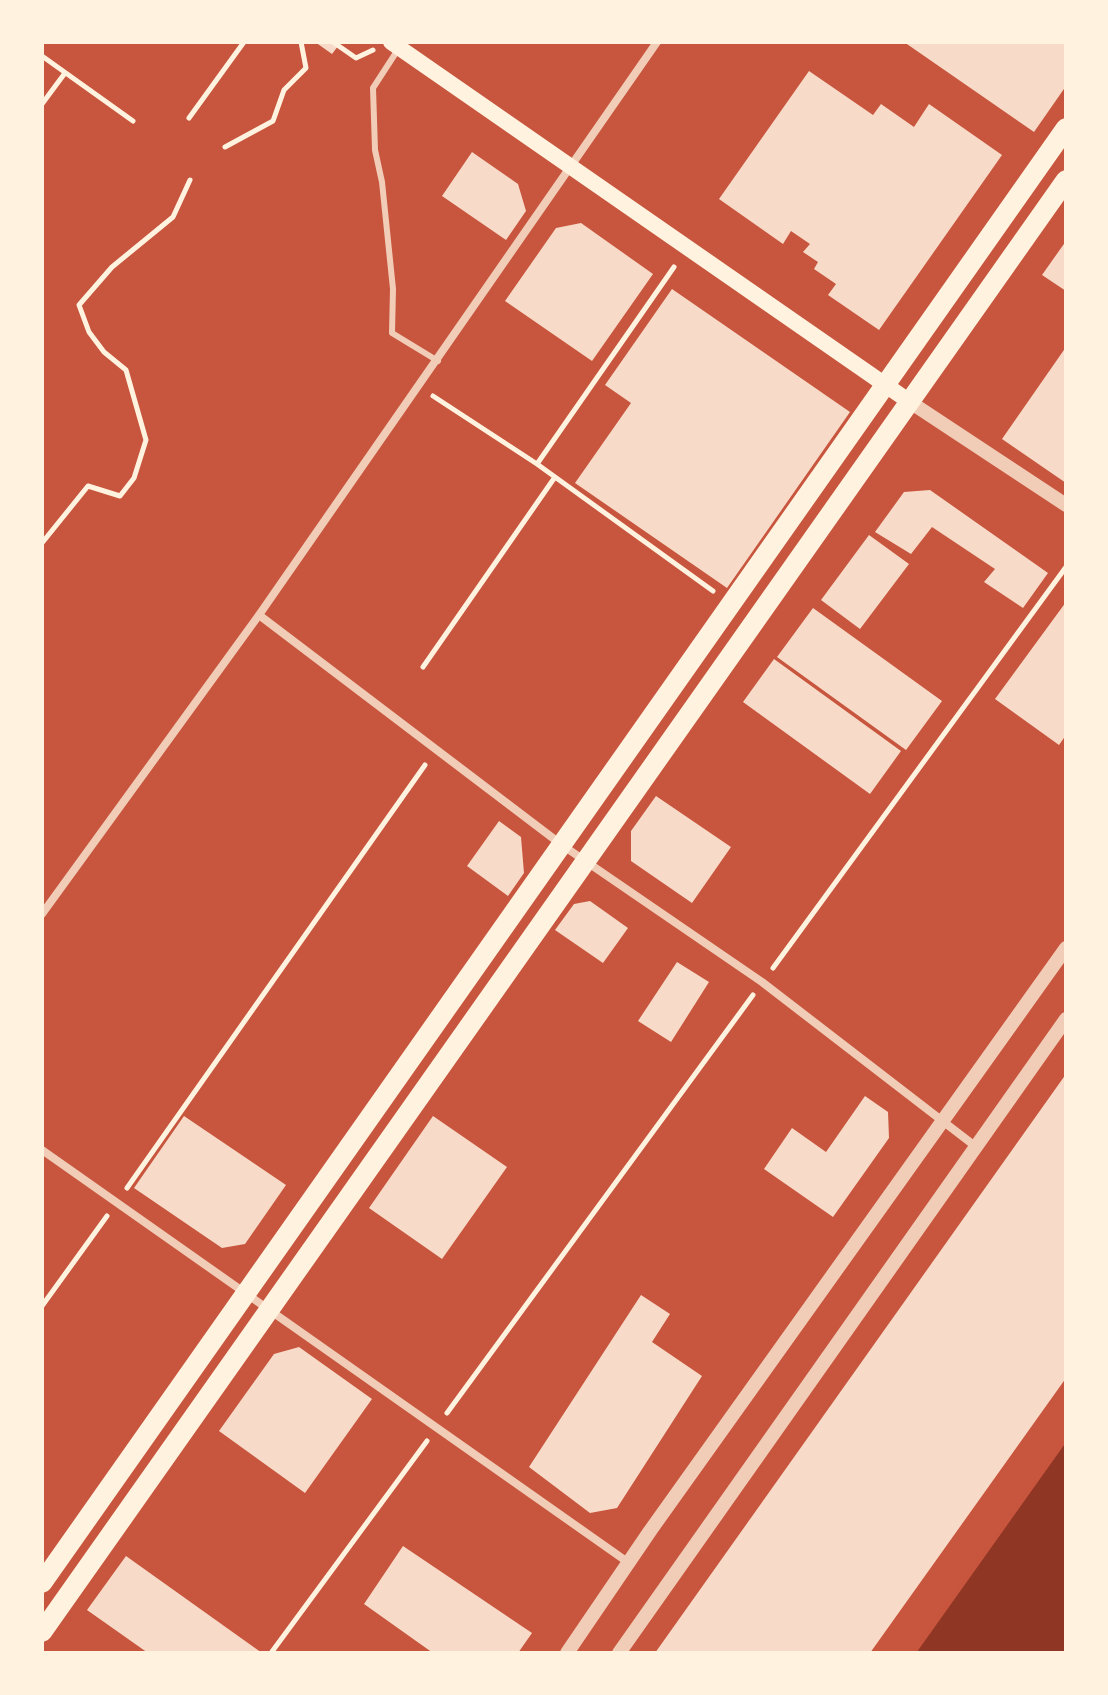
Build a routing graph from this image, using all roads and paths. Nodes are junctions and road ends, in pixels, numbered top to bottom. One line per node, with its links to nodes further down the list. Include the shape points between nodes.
1 (244, 42): 10 (path)
2 (301, 42): 13 (path, via 306,68 284,90 273,121)
3 (333, 42): 7 (path)
4 (657, 42): 14 (street)
5 (398, 44): 14 (main road); 18 (lane, via 373,88 375,150 393,289 392,333)
6 (42, 56): 8 (path)
7 (356, 58)
8 (65, 73): 9 (path); 11 (path)
9 (42, 104)
10 (189, 118)
11 (133, 121)
12 (1066, 128): 19 (main road)
13 (225, 147)
14 (570, 165): 17 (main road); 18 (street)
15 (190, 180): 25 (path, via 173,217 112,267 79,305 89,332 126,370 146,440 134,478 120,496 88,486)
16 (1066, 180): 21 (main road)
17 (688, 246): 19 (main road); 22 (path)
18 (438, 361): 20 (street)
19 (885, 385): 21 (main road); 27 (main road)
20 (419, 387): 22 (path); 28 (street)
21 (910, 402): 24 (street); 32 (main road)
22 (537, 464): 23 (path)
23 (555, 477): 27 (path); 29 (path)
24 (1066, 505)
25 (42, 543)
26 (1066, 567): 35 (path)
27 (731, 604): 31 (main road)
28 (259, 615): 30 (street); 33 (street)
29 (423, 667)
30 (435, 749): 31 (street); 40 (path)
31 (562, 845): 32 (street); 41 (main road)
32 (585, 862): 35 (street); 43 (main road)
33 (42, 914)
34 (1066, 948): 37 (street)
35 (762, 982): 37 (street); 44 (path)
36 (1066, 1019): 38 (street)
37 (942, 1122): 38 (street); 45 (street)
38 (975, 1146): 50 (street)
39 (42, 1150): 40 (street)
40 (116, 1203): 41 (street); 42 (path)
41 (245, 1294): 43 (street); 46 (main road)
42 (42, 1306)
43 (269, 1310): 44 (street); 47 (main road)
44 (436, 1428): 45 (street); 48 (path)
45 (629, 1563): 49 (street)
46 (42, 1583)
47 (42, 1632)
48 (271, 1653)
49 (567, 1653)
50 (619, 1653)

